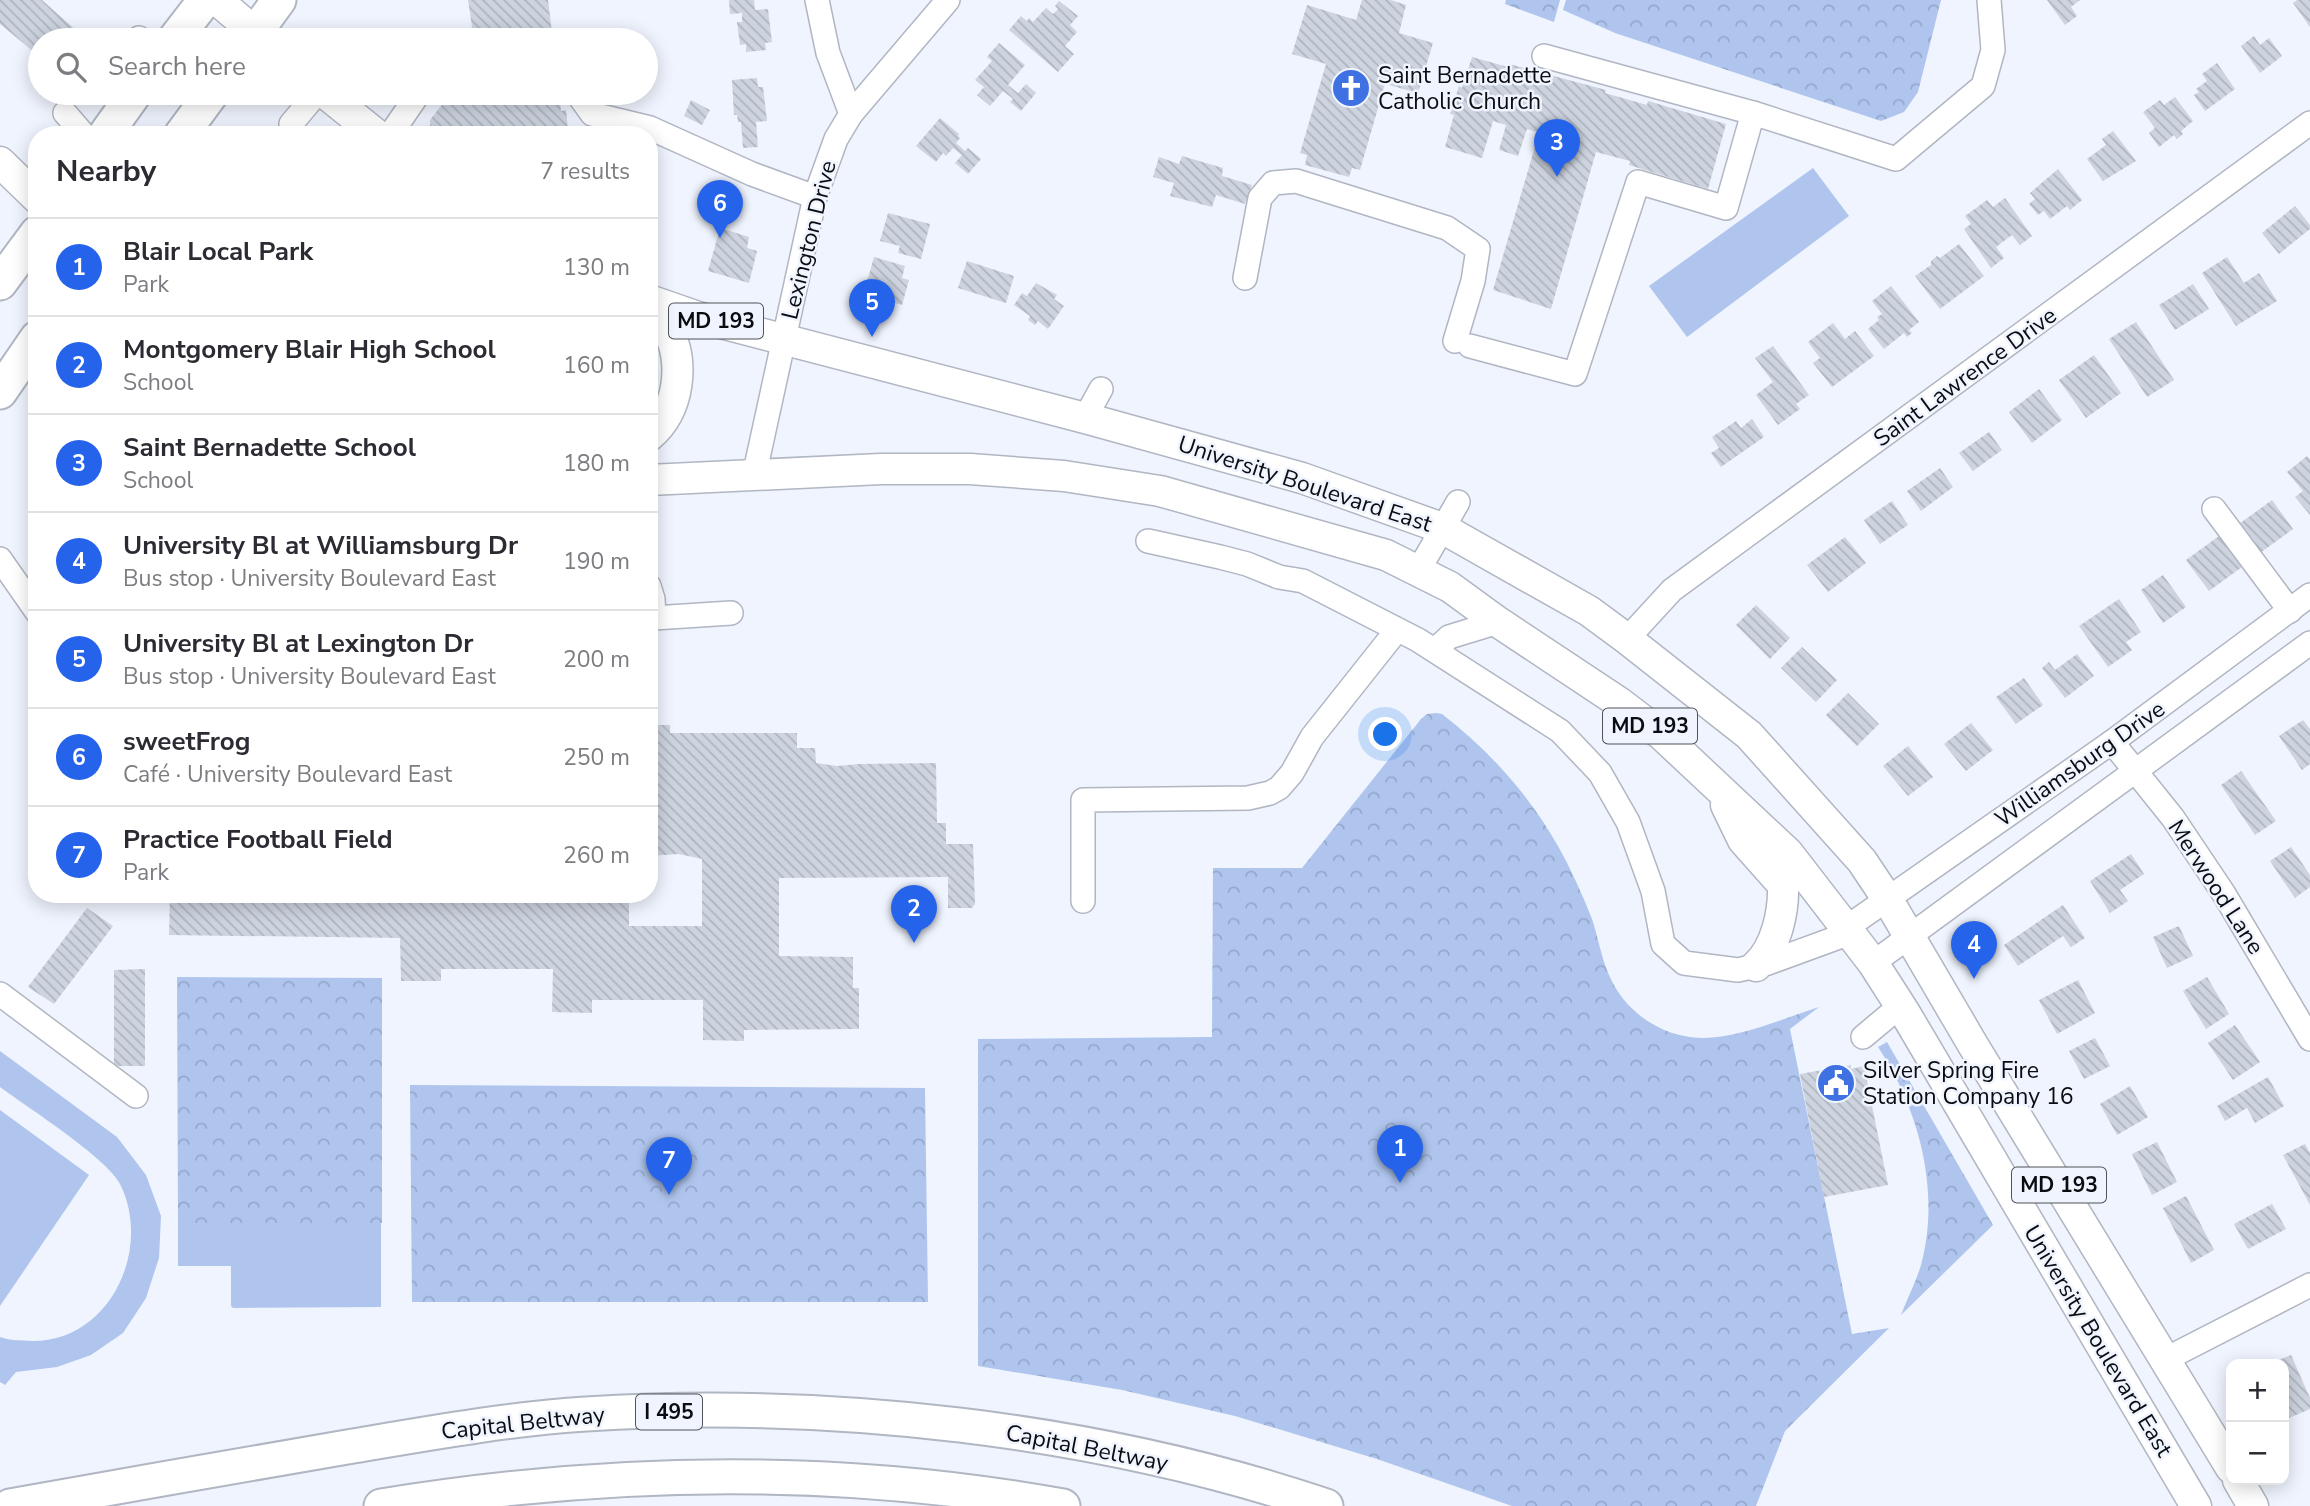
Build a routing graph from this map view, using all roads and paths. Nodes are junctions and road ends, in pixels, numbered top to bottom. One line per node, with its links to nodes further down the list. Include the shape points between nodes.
1 (205, 0): 7 (highway)
2 (216, 0): 8 (main road)
3 (279, 0): 9 (highway)
4 (817, 0): 19 (street, via 828,53)
5 (948, 0): 19 (street, Lexington Drive)
6 (1989, 0): 18 (street, via 1993,50 1983,86 1896,159)
7 (183, 28)
8 (245, 28)
9 (262, 28)
10 (1544, 56): 18 (street)
11 (126, 105): 23 (highway)
12 (212, 105): 24 (highway)
13 (307, 105): 21 (street)
14 (340, 105): 25 (main road)
15 (411, 105): 26 (street)
16 (586, 105): 27 (street, via 592,114)
17 (65, 113): 22 (street)
18 (1753, 113): 33 (street, via 1726,208 1638,182 1575,374 1462,343 1478,250 1447,228 1296,181 1273,183 1260,198)
19 (851, 114): 31 (street, Lexington Drive, via 836,139)
20 (2310, 123): 58 (street, Saint Lawrence Drive, via 1672,590)
21 (291, 124)
22 (76, 126)
23 (111, 126)
24 (190, 126)
25 (366, 126)
26 (396, 126)
27 (642, 126)
28 (658, 132): 31 (street)
29 (0, 162): 30 (main road)
30 (28, 189)
31 (815, 197): 37 (street, Lexington Drive)
32 (28, 245): 34 (highway)
33 (1245, 278)
34 (0, 283)
35 (658, 303): 37 (main road, University Boulevard East / MD 193)
36 (658, 316): 42 (main road, via 675,346 678,377 670,409)
37 (784, 339): 41 (main road, University Boulevard East / MD 193); 43 (street, Lexington Drive)
38 (28, 351): 40 (highway)
39 (1101, 389): 41 (street)
40 (0, 392)
41 (1085, 418): 47 (main road, University Boulevard East / MD 193, via 1302,478)
42 (658, 424)
43 (754, 475): 44 (main road, University Boulevard East / MD 193); 50 (main road, University Boulevard East / MD 193, via 970,468 1064,476 1173,494 1386,555)
44 (658, 480)
45 (1458, 502): 47 (street)
46 (2214, 509): 53 (street)
47 (1442, 528): 50 (street); 58 (main road, University Boulevard East / MD 193, via 1589,611)
48 (1148, 541): 57 (street, Williamsburg Drive, via 1303,581)
49 (2, 562): 52 (street)
50 (1418, 571): 56 (main road, University Boulevard East / MD 193, via 1450,587)
51 (2310, 595): 53 (street, Williamsburg Drive)
52 (28, 599)
53 (2290, 611): 61 (street, Williamsburg Drive)
54 (731, 613): 55 (street)
55 (658, 618)
56 (1498, 622): 60 (street, via 1449,637); 63 (main road, University Boulevard East / MD 193, via 1620,703)
57 (1396, 629): 60 (street, Williamsburg Drive); 65 (street, via 1312,737 1292,773 1270,793 1248,798 1083,800)
58 (1627, 639): 64 (main road, University Boulevard East / MD 193, via 1749,735 1862,861)
59 (2310, 643): 62 (street, Williamsburg Drive)
60 (1435, 650): 69 (street, Williamsburg Drive, via 1560,731 1600,773 1628,822 1645,867 1663,944 1684,963 1738,970)
61 (2112, 742): 62 (street, Merwood Lane); 64 (street, Williamsburg Drive)
62 (2135, 772): 67 (street, Williamsburg Drive); 73 (street, Merwood Lane, via 2173,818 2224,894)
63 (1722, 791): 66 (main road, University Boulevard East / MD 193, via 1788,853); 69 (main road, via 1743,840 1782,881 1783,909 1765,958)
64 (1888, 900): 66 (street, Williamsburg Drive); 67 (main road, University Boulevard East / MD 193)
65 (1083, 901)
66 (1848, 930): 68 (main road, University Boulevard East / MD 193); 69 (street, Williamsburg Drive)
67 (1910, 937): 68 (street, Williamsburg Drive); 76 (main road, University Boulevard East / MD 193)
68 (1873, 963): 71 (main road, University Boulevard East / MD 193)
69 (1756, 966)
70 (0, 994): 74 (street)
71 (1900, 1006): 72 (street); 83 (main road, University Boulevard East / MD 193)
72 (1863, 1037)
73 (2310, 1039)
74 (136, 1096)
75 (2310, 1286): 76 (street)
76 (2166, 1359): 77 (main road, University Boulevard East / MD 193)
77 (2226, 1460)
78 (2241, 1485): 84 (main road)
79 (10, 1506): 82 (highway, Capital Beltway / I 495, via 451,1430 584,1414 721,1411 848,1414 984,1428 1121,1452 1269,1487)
80 (381, 1506): 81 (highway, via 530,1485 697,1476 857,1481)
81 (1062, 1506)
82 (1326, 1506)
83 (2196, 1506)
84 (2253, 1506)

